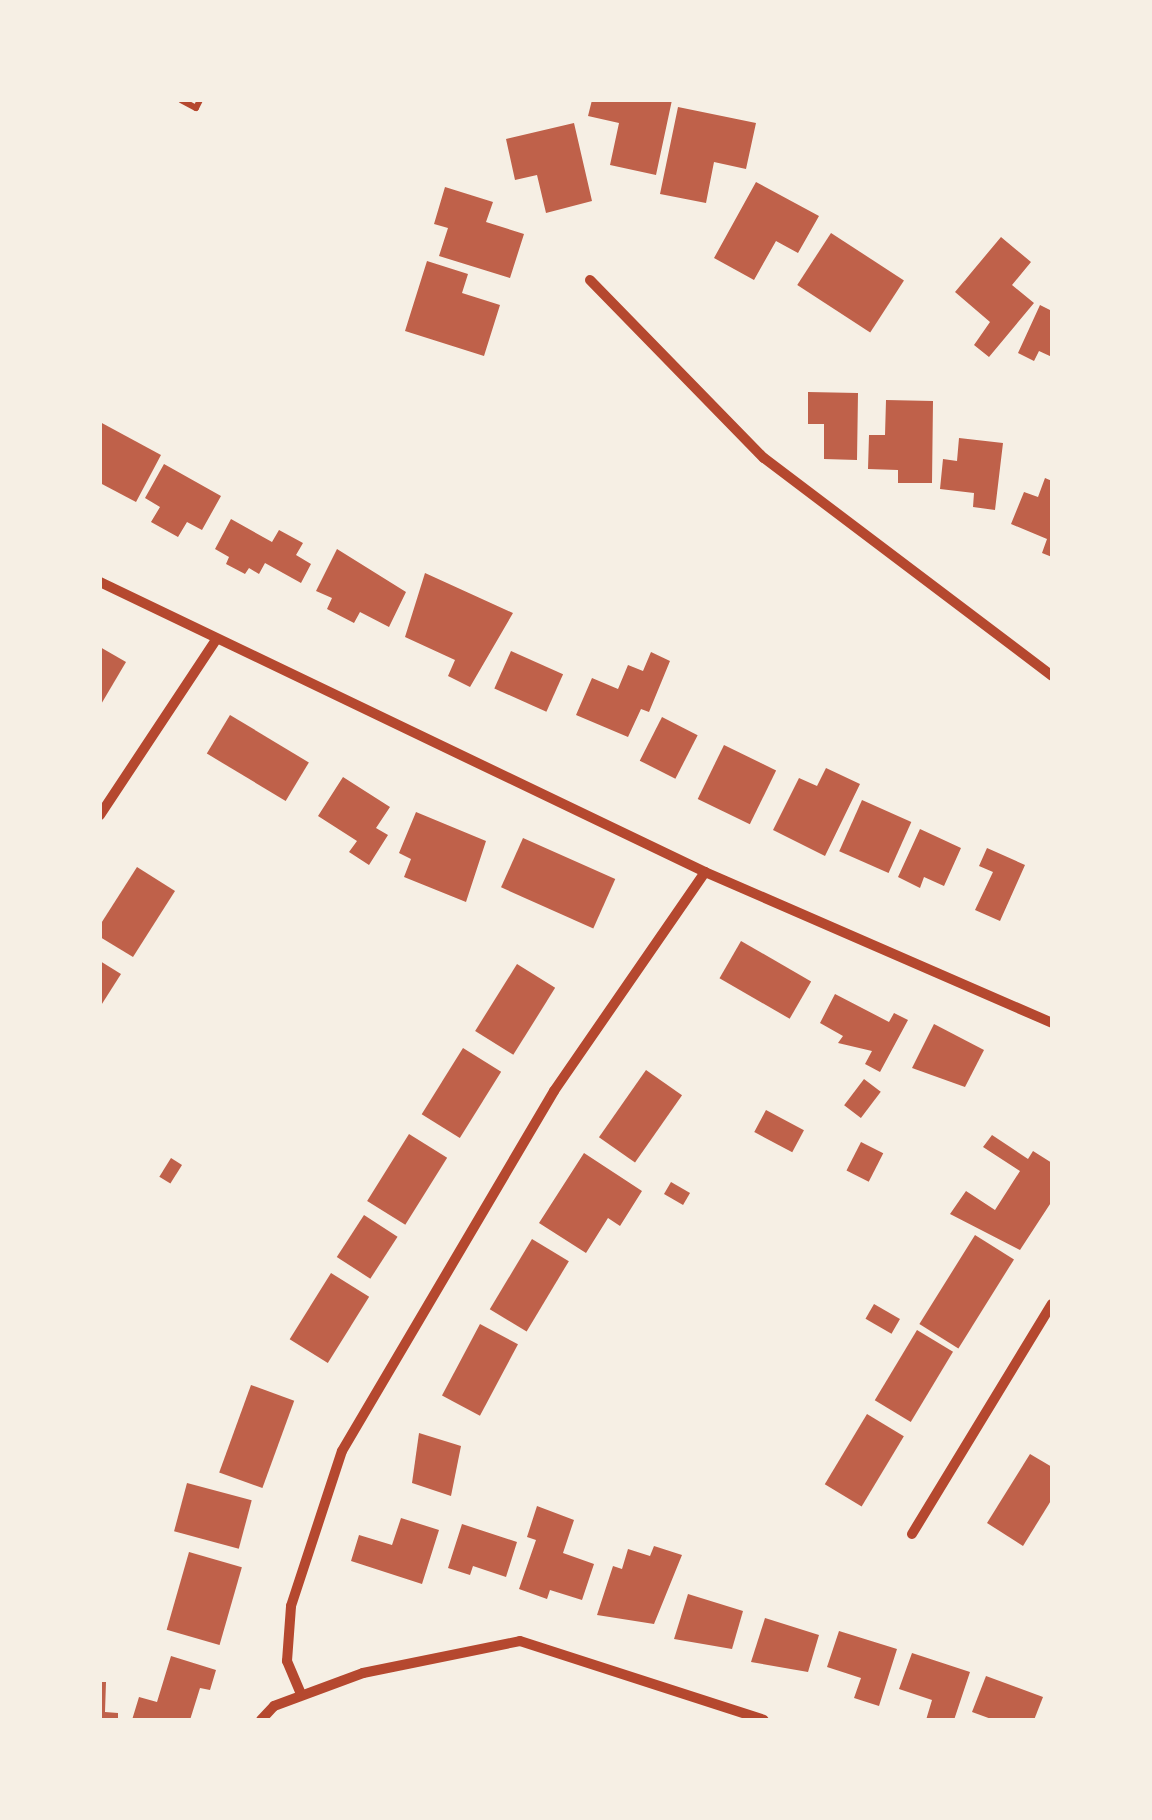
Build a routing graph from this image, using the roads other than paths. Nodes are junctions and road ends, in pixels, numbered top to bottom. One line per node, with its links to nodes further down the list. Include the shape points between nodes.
1 (590, 280): 4 (street, via 764,458)
2 (100, 582): 3 (street)
3 (215, 641): 5 (street); 6 (street)
4 (1052, 676)
5 (100, 815)
6 (704, 872): 7 (street); 10 (street, via 554,1091 342,1451 291,1606 287,1660)
7 (1052, 1024)
8 (1052, 1304): 9 (street)
9 (912, 1534)
10 (301, 1694): 11 (street); 12 (street, via 363,1673 520,1641)
11 (261, 1720)
12 (764, 1720)

